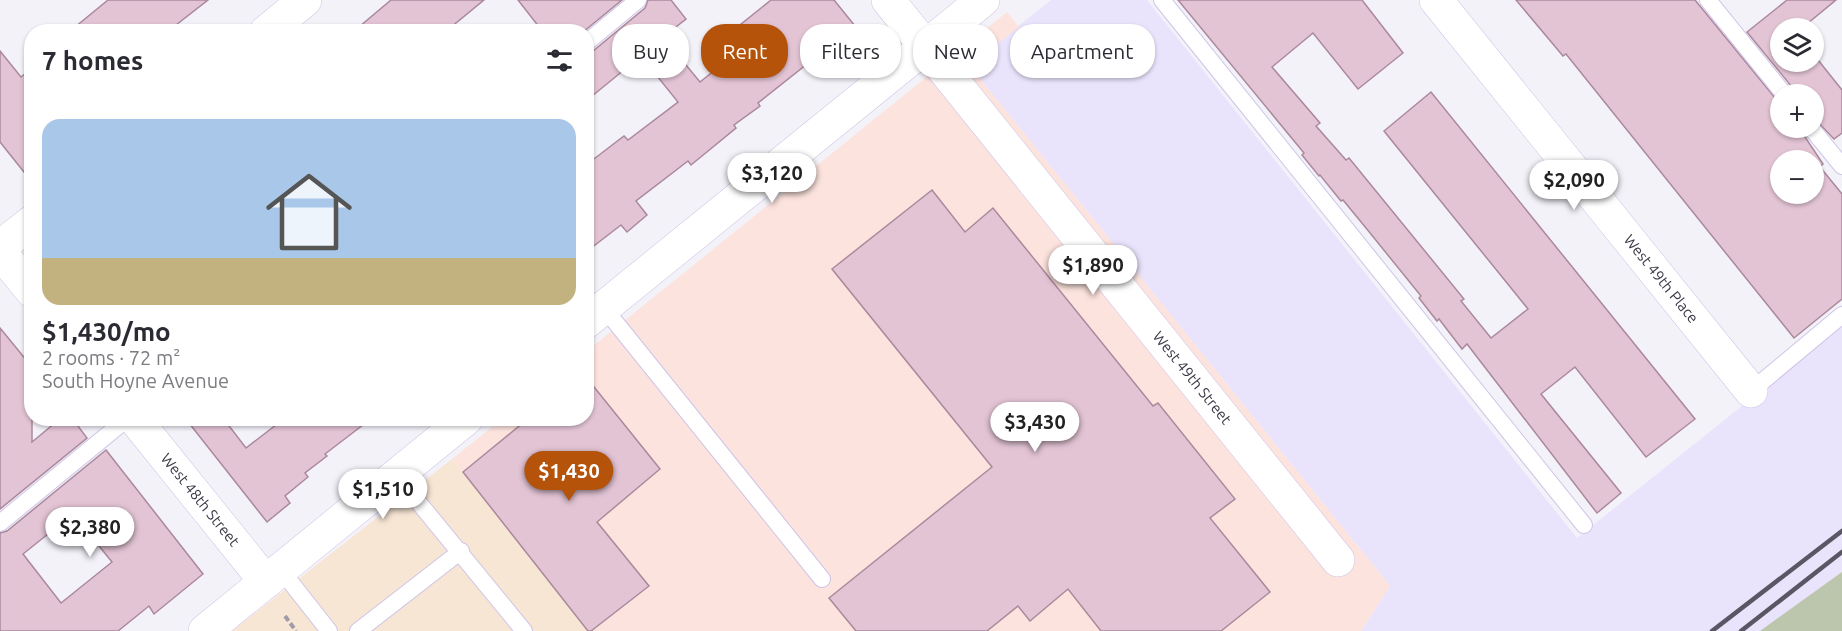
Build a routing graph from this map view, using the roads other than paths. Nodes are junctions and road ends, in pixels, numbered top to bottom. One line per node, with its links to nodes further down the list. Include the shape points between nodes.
1 (305, 0): 8 (street)
2 (638, 0): 11 (lane)
3 (888, 0): 10 (street, West 49th Street)
4 (983, 0): 9 (street)
5 (1162, 0): 29 (lane)
6 (1436, 0): 23 (street, West 49th Place)
7 (1708, 0): 14 (lane)
8 (276, 24)
9 (953, 24)
10 (913, 31)
11 (594, 36)
12 (913, 56): 21 (street)
13 (951, 78): 31 (street, West 49th Street)
14 (1776, 84)
15 (1819, 138): 16 (lane)
16 (1842, 166)
17 (24, 228): 18 (street)
18 (0, 248)
19 (0, 252): 20 (street)
20 (24, 281)
21 (595, 315): 33 (lane)
22 (1842, 315): 23 (lane)
23 (1751, 391)
24 (118, 426): 28 (lane)
25 (141, 426): 32 (street, West 48th Street)
26 (457, 426): 27 (street)
27 (397, 476): 30 (lane); 32 (street)
28 (0, 523)
29 (1584, 525)
30 (460, 551): 36 (lane); 37 (lane)
31 (1338, 560)
32 (274, 576): 34 (street); 35 (lane)
33 (822, 579)
34 (205, 631)
35 (329, 631)
36 (358, 631)
37 (524, 631)

